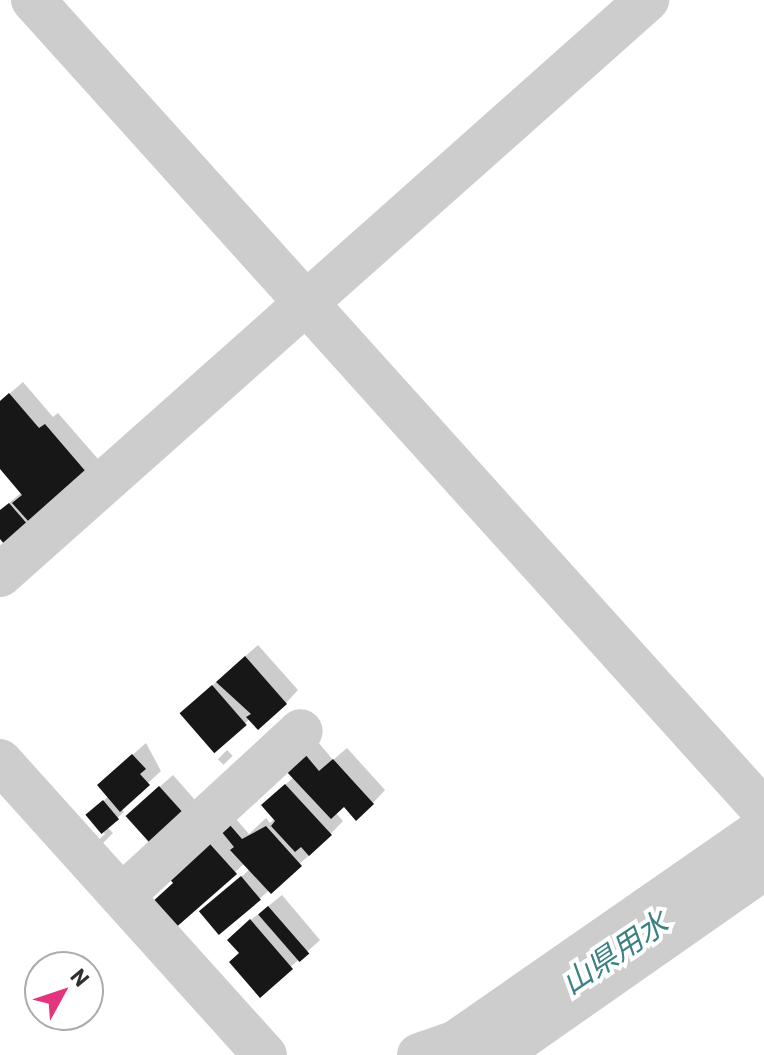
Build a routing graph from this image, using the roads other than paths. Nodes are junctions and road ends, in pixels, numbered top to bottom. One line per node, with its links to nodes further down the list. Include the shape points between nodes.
1 (33, 0): 3 (street)
2 (647, 0): 3 (street)
3 (303, 303): 4 (street); 7 (street)
4 (0, 575)
5 (301, 731): 10 (street)
6 (0, 761): 10 (street)
7 (764, 811)
8 (764, 828): 12 (street, via 456,1042)
9 (764, 868): 13 (street)
10 (122, 896): 11 (street)
11 (265, 1055)
12 (419, 1055)
13 (497, 1055)

